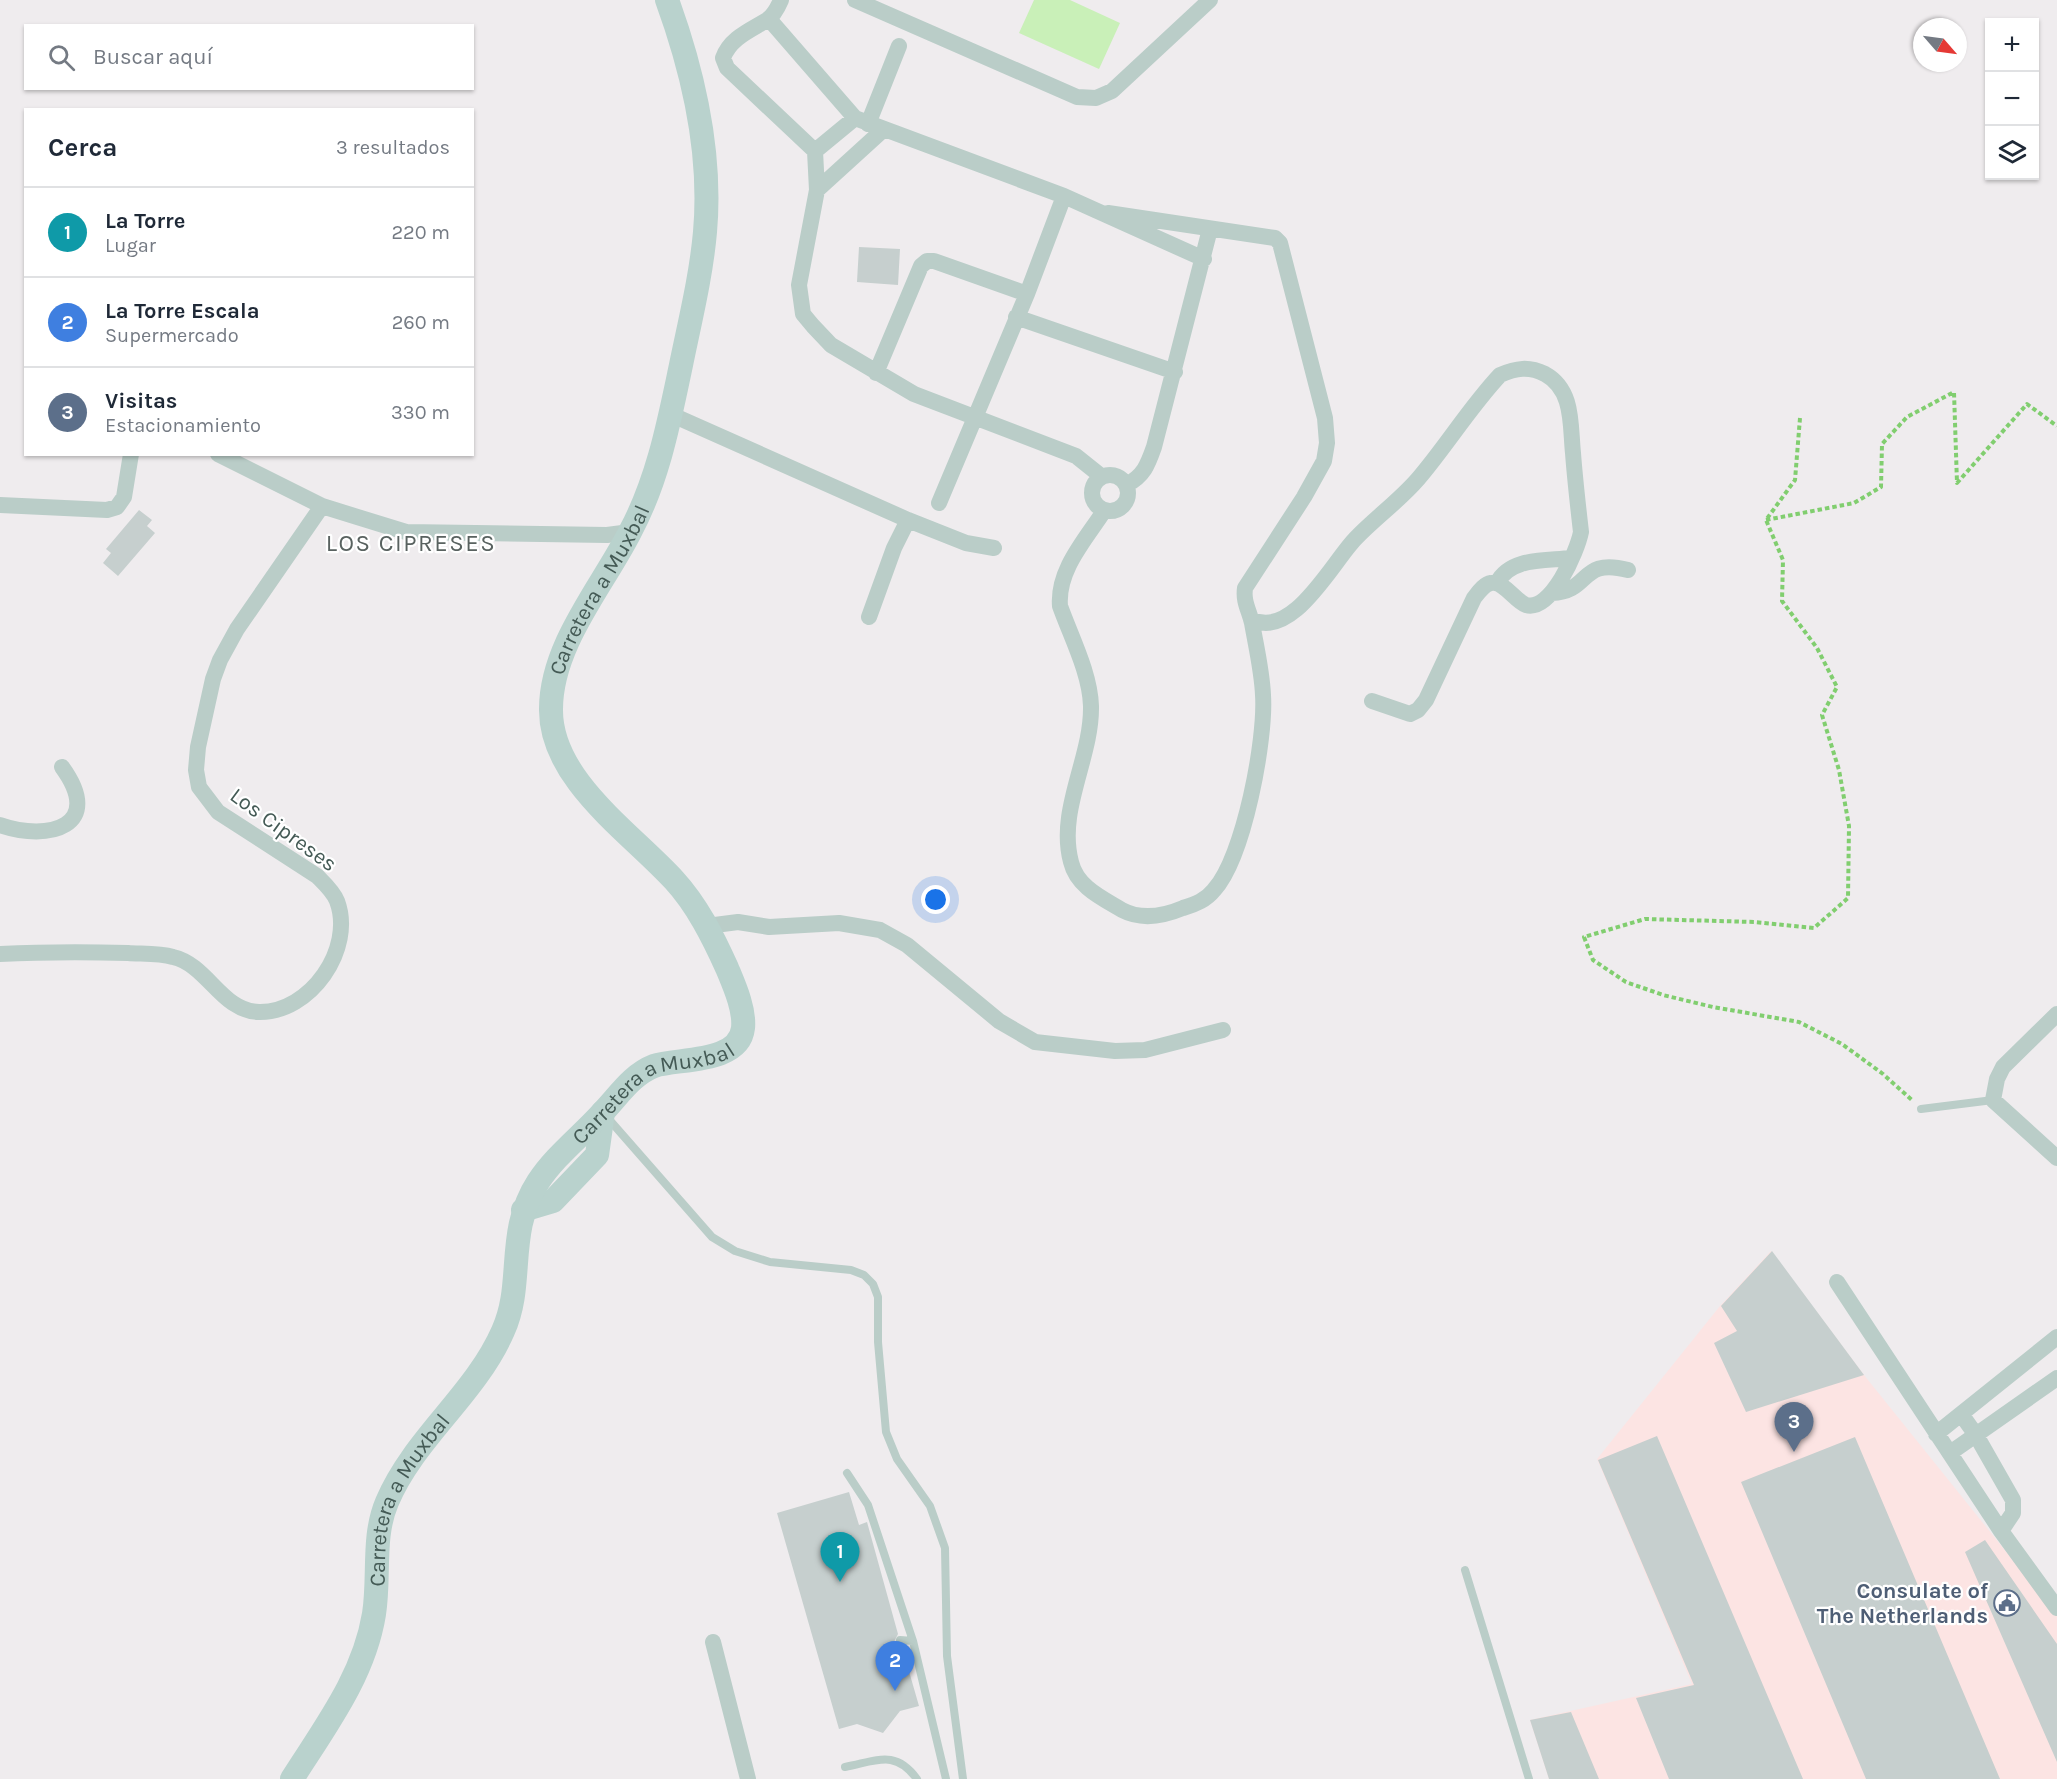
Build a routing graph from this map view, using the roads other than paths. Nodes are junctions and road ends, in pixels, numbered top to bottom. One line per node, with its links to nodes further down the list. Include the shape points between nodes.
1 (667, 0): 18 (street, Carretera a Muxbal, via 699,111 707,201 701,266)
2 (781, 0): 5 (street)
3 (855, 0): 4 (street, via 1088,99 1112,91)
4 (1210, 0)
5 (768, 19): 7 (street); 8 (street, via 736,40 725,52 724,63)
6 (899, 46): 7 (street)
7 (869, 124): 8 (street); 9 (street); 10 (street)
8 (815, 151): 9 (street)
9 (817, 190): 17 (street, via 799,285 803,314 831,345)
10 (1064, 196): 11 (street); 14 (street)
11 (1108, 213): 12 (street); 13 (street)
12 (1210, 230): 13 (street); 36 (street, via 1275,238 1280,243 1325,418 1324,461 1245,588)
13 (1204, 259): 16 (street)
14 (1027, 294): 15 (street); 17 (street, via 927,261 921,266)
15 (1016, 317): 16 (street); 19 (street)
16 (1174, 372): 23 (street, via 1148,463 1138,479)
17 (876, 373): 19 (street, via 914,394)
18 (670, 414): 28 (street); 29 (street, Carretera a Muxbal, via 647,496)
19 (975, 416): 22 (street, via 1076,456); 24 (street)
20 (131, 456): 25 (street, via 124,497 117,507 107,510)
21 (222, 456): 26 (street)
22 (1101, 476): 23 (street, via 1115,475); 27 (street, via 1092,486 1091,495 1096,506)
23 (1126, 484): 27 (street, via 1124,505 1118,510)
24 (939, 503)
25 (0, 505)
26 (322, 506): 29 (street, via 405,532); 41 (street, Los Cipreses, via 220,660 196,770 199,787 218,812 317,876 337,902 339,942 332,963 320,980 302,996 276,1009 259,1012 230,1001 194,965 173,957 96,952)
27 (1104, 511): 36 (street, via 1065,572 1059,594 1091,706 1068,821 1068,845 1071,863 1083,884 1130,914 1169,914 1203,901 1224,877 1231,861 1262,742 1263,694)
28 (908, 520): 30 (street, via 966,543); 35 (street)
29 (619, 534): 40 (street, Carretera a Muxbal, via 553,681 550,714 557,748 574,780 678,884)
30 (994, 548)
31 (1571, 558): 33 (street, via 1516,565 1507,569); 34 (street); 36 (street, via 1581,532 1570,415 1564,393 1553,379 1537,370 1514,369 1500,375 1487,389 1417,480 1354,540 1306,601 1279,621 1260,624)
32 (1628, 570): 34 (street, via 1603,566 1592,570 1576,587)
33 (1497, 583): 34 (street, via 1523,604 1534,607); 37 (street, via 1491,583 1474,598 1418,710 1410,714)
34 (1552, 593)
35 (868, 616)
36 (1251, 619)
37 (1372, 701)
38 (62, 767): 39 (street, via 79,797 70,823 47,830)
39 (0, 825)
40 (707, 926): 43 (street, via 738,922 769,927 839,923 880,930 907,945 999,1022 1035,1041 1115,1051 1145,1050); 46 (street, Carretera a Muxbal, via 736,991 743,1028 738,1040 721,1054 655,1066 638,1074)
41 (0, 954)
42 (2057, 1014): 44 (street, via 2003,1067)
43 (1223, 1030)
44 (1993, 1100): 45 (lane); 47 (street)
45 (1922, 1109)
46 (603, 1112): 63 (street, Carretera a Muxbal, via 538,1182 523,1210 518,1230 506,1326 467,1388 423,1441 388,1499 378,1529 375,1610 367,1646 351,1684); 67 (lane, via 712,1237 735,1251 770,1262 851,1270 873,1284 878,1296 886,1432 897,1459 930,1506 945,1548 947,1656)
47 (2057, 1158)
48 (1837, 1282): 52 (street)
49 (2057, 1337): 51 (street)
50 (2057, 1378): 53 (street)
51 (1960, 1414): 52 (street); 53 (street)
52 (1936, 1434): 54 (street)
53 (1976, 1435): 54 (street); 56 (street, via 2015,1506)
54 (1950, 1453): 56 (street)
55 (847, 1473): 60 (lane, via 868,1505)
56 (2001, 1531): 58 (street)
57 (1465, 1570): 68 (lane)
58 (2057, 1607)
59 (900, 1640): 60 (lane)
60 (913, 1641): 66 (lane)
61 (713, 1642): 64 (street)
62 (845, 1767): 65 (lane, via 894,1758)
63 (292, 1779)
64 (748, 1779)
65 (917, 1779)
66 (946, 1779)
67 (963, 1779)
68 (1529, 1779)

